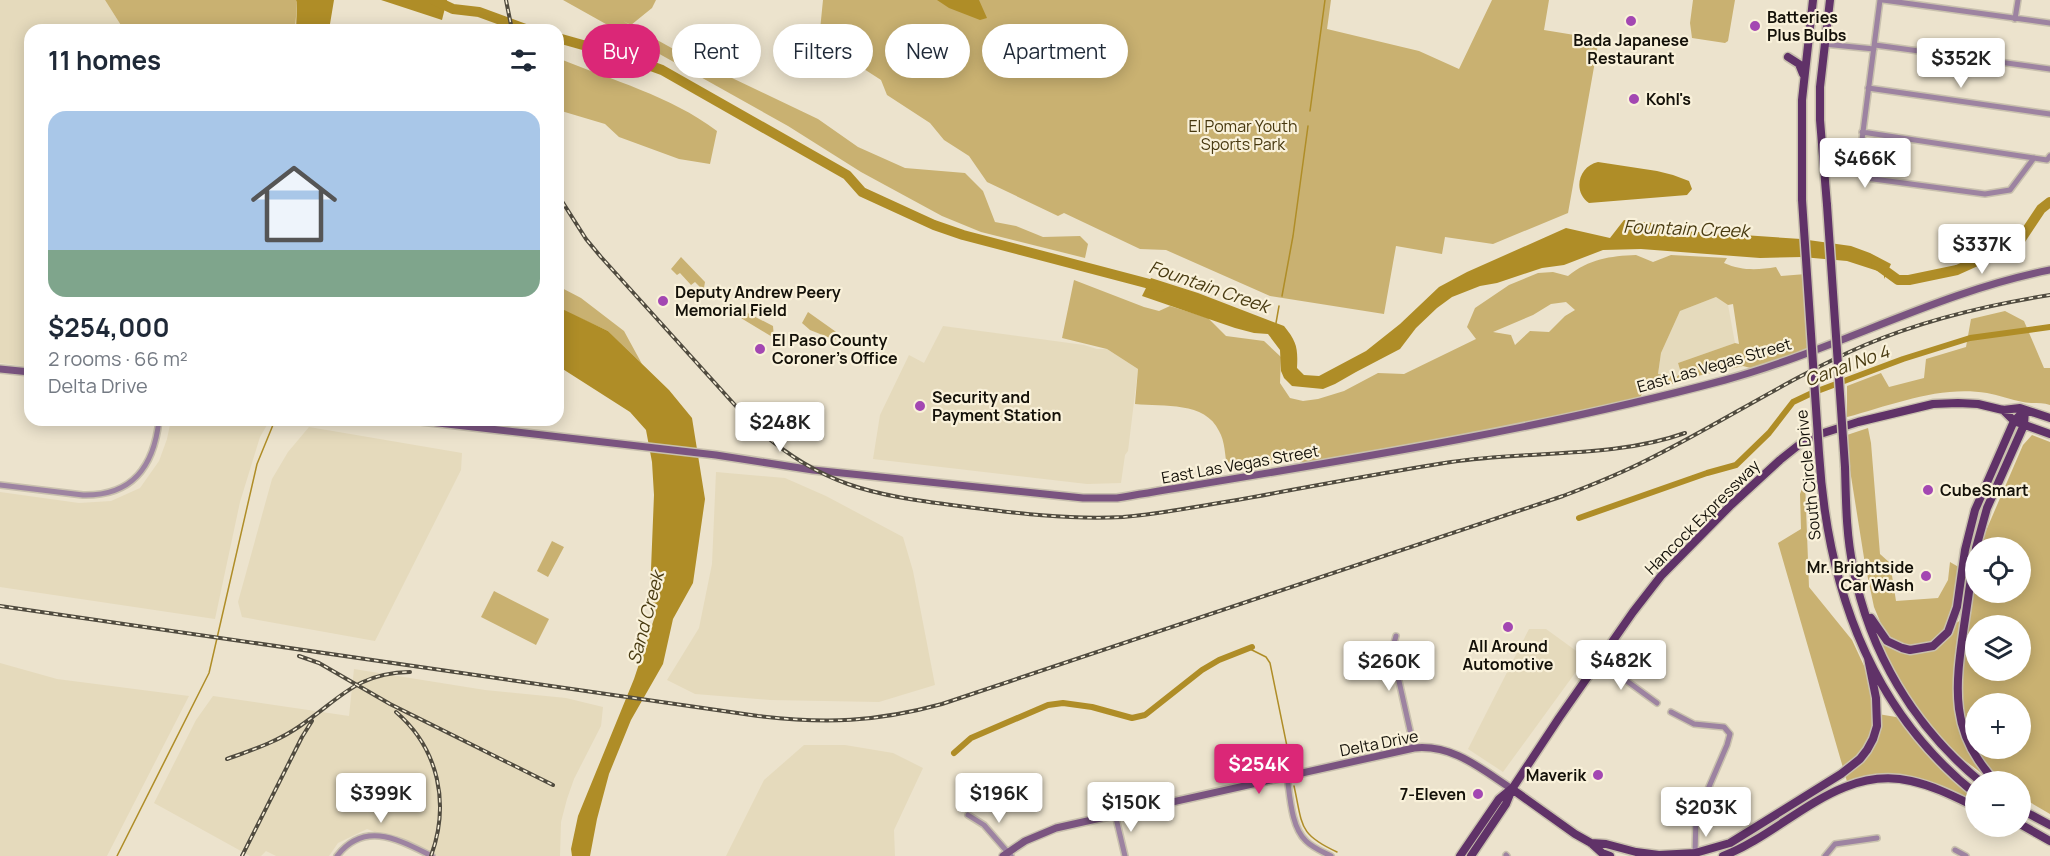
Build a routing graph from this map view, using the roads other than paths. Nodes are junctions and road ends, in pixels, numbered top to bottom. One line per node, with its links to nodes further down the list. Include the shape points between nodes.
1 (1813, 0): 7 (main road, South Circle Drive)
2 (1830, 0): 8 (main road, South Circle Drive)
3 (1882, 0): 5 (street); 9 (street)
4 (2018, 0): 5 (street)
5 (2015, 19): 6 (street)
6 (2050, 23)
7 (1808, 40): 11 (main road, South Circle Drive); 11 (main road, via 1797,55 1788,57 1801,67)
8 (1824, 44): 9 (street); 31 (main road, South Circle Drive, bridge, via 1820,106 1850,545)
9 (1874, 47): 10 (street); 12 (street)
10 (2050, 69)
11 (1803, 79): 33 (main road, South Circle Drive, bridge, via 1802,200 1822,503 1841,591)
12 (1869, 88): 13 (street); 14 (street)
13 (2050, 114)
14 (1862, 132): 16 (street); 16 (street, via 1860,154 1866,178 1992,194 2013,187)
15 (2050, 156): 16 (street, via 2047,160)
16 (2034, 158)
17 (2050, 270): 26 (street, East Las Vegas Street, via 1947,299 1758,370 1671,394 1444,442 1118,498 1083,498 813,470)
18 (0, 369): 19 (street)
19 (24, 371)
20 (2002, 410): 21 (main road, Hancock Expressway); 23 (main road); 34 (main road, Hancock Expressway, via 1978,404 1933,404 1858,422 1800,444 1684,551)
21 (2025, 410): 22 (main road, Hancock Expressway); 23 (main road); 24 (main road)
22 (2050, 418)
23 (2014, 421): 24 (main road); 31 (main road, via 1975,510 1958,607 1948,632 1922,650 1902,648 1887,641)
24 (2024, 425): 27 (main road); 29 (main road, via 1987,508)
25 (158, 426): 28 (street, via 154,451 147,464 136,478 113,492 83,495)
26 (465, 426)
27 (2050, 434)
28 (0, 484)
29 (1979, 537)
30 (1968, 603): 39 (main road, via 1958,703 1972,752)
31 (1863, 606): 38 (main road, South Circle Drive, via 1886,665 1914,712)
32 (1396, 636): 37 (street, via 1392,650)
33 (1868, 658): 41 (main road, South Circle Drive, via 1917,737); 47 (main road, via 1878,714 1867,750 1841,774)
34 (1598, 660): 35 (street); 42 (main road, Hancock Expressway)
35 (1657, 703)
36 (1671, 712): 56 (street, via 1694,724 1724,727 1730,734 1696,817)
37 (1414, 748): 40 (street, Delta Drive); 42 (street, Delta Drive, via 1455,753)
38 (1969, 771)
39 (1987, 771)
40 (1287, 776): 44 (street, Delta Drive); 60 (street, via 1294,816 1303,838)
41 (1965, 784)
42 (1512, 789): 53 (main road); 61 (main road, Hancock Expressway, via 1499,799); 62 (main road, Hancock Expressway)
43 (1965, 802): 50 (main road, via 1910,781 1860,781 1835,791)
44 (1115, 814): 55 (street, Delta Drive, via 1056,828 1025,841); 59 (street)
45 (2031, 814): 48 (main road)
46 (968, 815): 55 (street, via 984,825)
47 (1777, 815): 50 (main road, via 1778,822); 56 (main road, via 1730,843)
48 (2050, 825)
49 (2031, 830): 52 (main road)
50 (1768, 834): 64 (main road)
51 (1877, 838): 65 (street, via 1835,844)
52 (2050, 841)
53 (1591, 843): 56 (main road, via 1659,855); 63 (main road)
54 (1955, 850): 66 (street)
55 (1007, 855)
56 (1695, 855)
57 (337, 856): 58 (street, via 356,840 377,836 400,841)
58 (432, 856)
59 (1125, 856)
60 (1331, 856)
61 (1460, 856)
62 (1471, 856)
63 (1610, 856)
64 (1723, 856)
65 (1825, 856)
66 (1966, 856)

